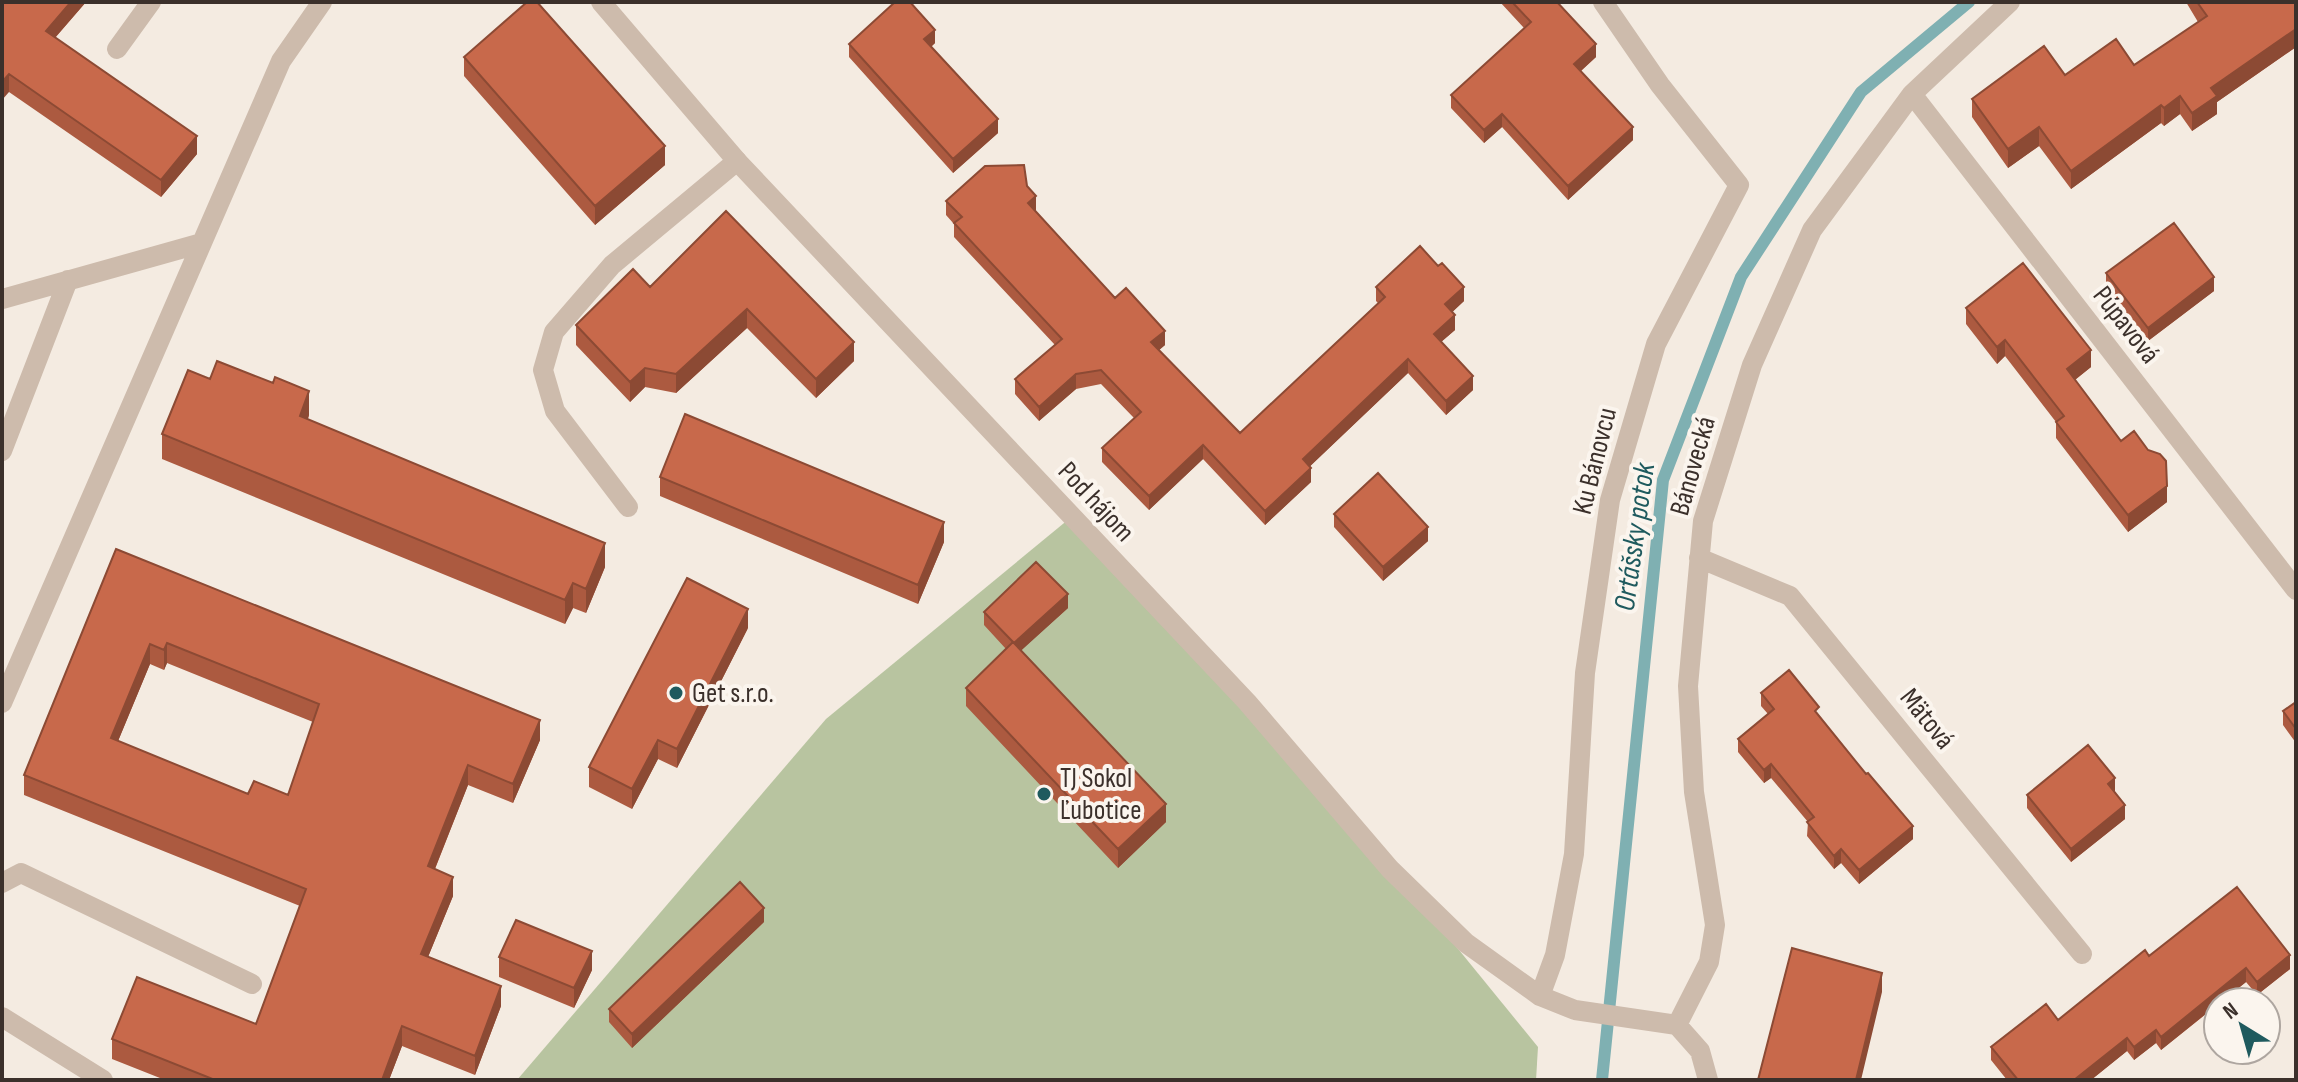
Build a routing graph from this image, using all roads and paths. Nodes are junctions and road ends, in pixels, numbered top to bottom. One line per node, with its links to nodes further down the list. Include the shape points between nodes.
1 (151, 2): 6 (street)
2 (322, 2): 9 (street, via 281,61)
3 (601, 2): 8 (street, Pod hájom)
4 (1603, 2): 20 (street, Ku Bánovcu, via 1739,185 1656,344 1610,500 1585,673 1574,854 1555,955)
5 (2010, 2): 7 (street, Bánovecká)
6 (117, 49)
7 (1912, 94): 14 (street, Bánovecká, via 1812,230 1752,365 1703,521); 15 (street, Púpavová)
8 (737, 161): 13 (street, via 612,265 554,332 543,370 555,411); 20 (street, Pod hájom, via 1247,702 1390,869 1466,943)
9 (202, 243): 10 (street); 16 (street)
10 (68, 280): 11 (street); 12 (street)
11 (2, 299)
12 (2, 451)
13 (628, 507)
14 (1699, 558): 18 (street, Mätová, via 1790,596); 22 (street, Bánovecká, via 1688,686 1694,792 1715,925 1709,962)
15 (2296, 590)
16 (2, 703)
17 (2, 883): 19 (street, via 21,873)
18 (2082, 954)
19 (252, 984)
20 (1540, 996): 22 (street, Pod hájom, via 1575,1010)
21 (2, 1017): 23 (street)
22 (1677, 1025): 24 (street, via 1700,1051)
23 (103, 1080)
24 (1708, 1080)

